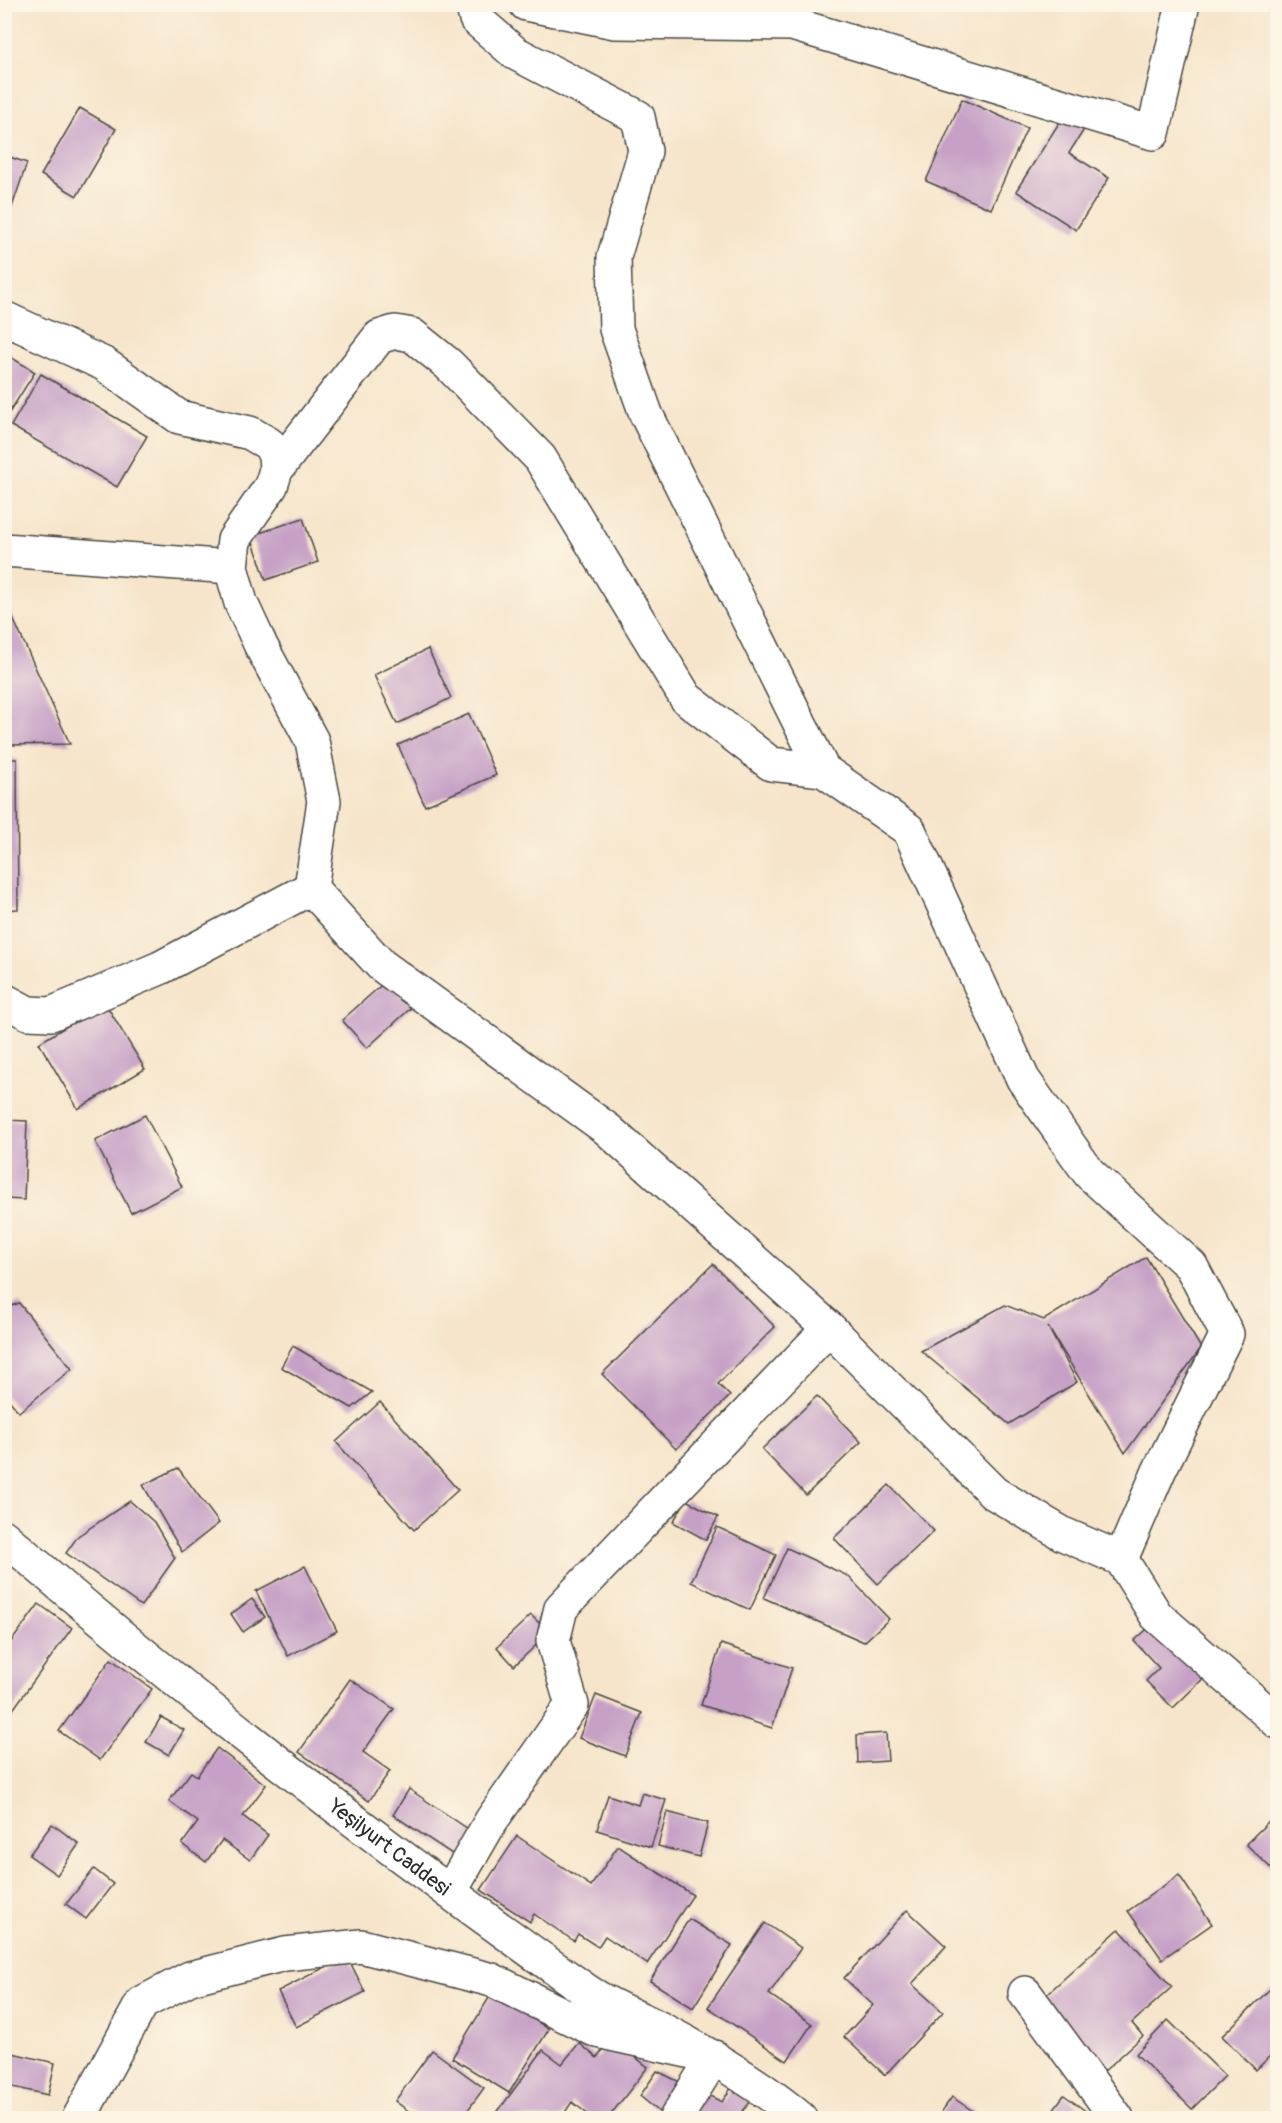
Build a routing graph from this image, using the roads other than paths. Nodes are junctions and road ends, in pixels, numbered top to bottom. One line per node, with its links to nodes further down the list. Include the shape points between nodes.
1 (472, 4): 9 (street, via 476,19 515,53 638,117 645,151 614,257 616,328 646,414)
2 (526, 4): 4 (street, via 615,22)
3 (1183, 4): 4 (street, via 1153,134)
4 (794, 14)
5 (4, 318): 6 (street, via 104,364 179,417 249,433 269,444)
6 (276, 470): 8 (street, via 271,486 234,540); 9 (street, via 379,337 395,332 412,335 448,364 540,458 686,698 771,764)
7 (4, 550): 8 (street)
8 (231, 567): 10 (street, via 241,603 261,646 312,741 324,801)
9 (823, 770): 14 (street, via 909,830 1023,1079 1089,1173 1191,1266 1227,1334 1159,1471)
10 (311, 888): 11 (street, via 160,968 51,1014 28,1013); 12 (street, via 381,964 607,1129)
11 (4, 1000)
12 (829, 1328): 14 (street, via 993,1493 1063,1534); 16 (street, via 561,1608 553,1641 572,1704 491,1821)
13 (4, 1538): 16 (street, Yeşilyurt Caddesi, via 279,1764)
14 (1121, 1559): 15 (street, via 1156,1615)
15 (1278, 1722)
16 (450, 1892): 18 (street, Yeşilyurt Caddesi, via 587,1992)
17 (1025, 1993): 22 (street)
18 (714, 2057): 19 (street, via 597,2031 492,1980 361,1946 350,1947 285,1954 190,1978 142,2004); 20 (street); 21 (street, Yeşilyurt Caddesi)
19 (79, 2118)
20 (676, 2118)
21 (800, 2118)
22 (1117, 2118)

